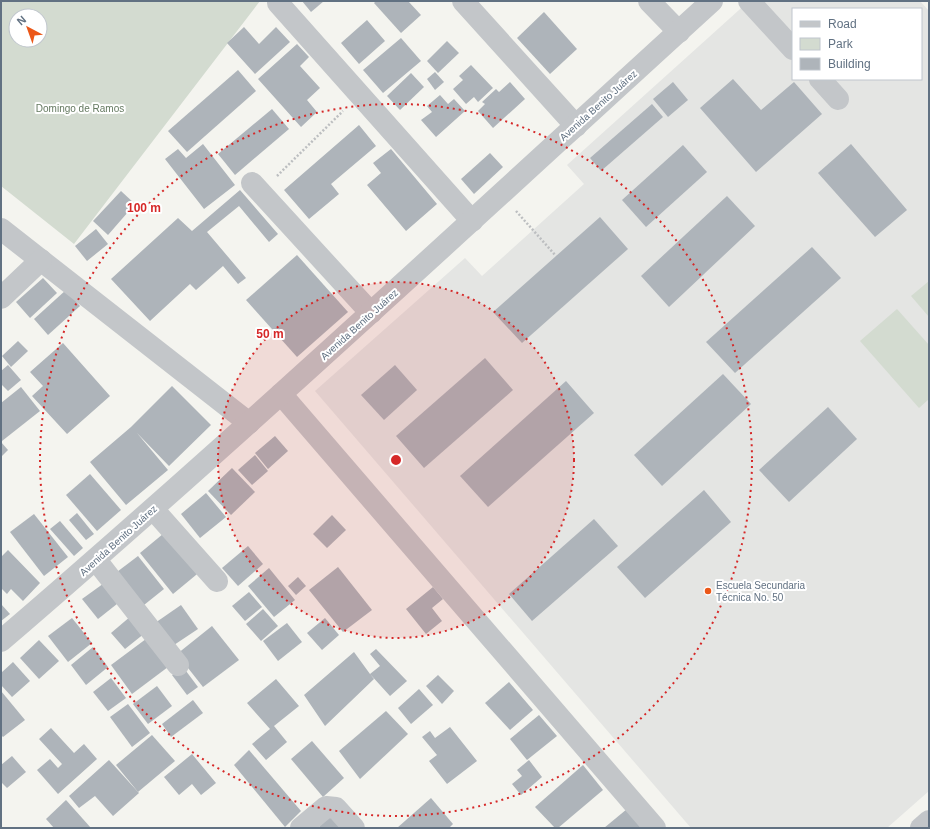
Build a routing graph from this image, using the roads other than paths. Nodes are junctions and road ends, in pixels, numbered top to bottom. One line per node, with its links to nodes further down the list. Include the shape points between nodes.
1 (464, 1): 10 (street)
2 (649, 1): 6 (street)
3 (712, 1): 6 (street, Avenida Benito Juárez)
4 (749, 1): 7 (street)
5 (278, 3): 12 (street)
6 (679, 32): 10 (street, Avenida Benito Juárez)
7 (792, 48)
8 (821, 80): 9 (street)
9 (838, 98)
10 (576, 126): 12 (street, Avenida Benito Juárez)
11 (257, 187): 16 (street)
12 (472, 221): 16 (street, Avenida Benito Juárez)
13 (1, 229): 14 (street)
14 (41, 260): 15 (street); 18 (street)
15 (1, 298)
16 (371, 313): 17 (street, Avenida Benito Juárez)
17 (281, 394): 18 (street, Avenida Benito Juárez); 27 (street)
18 (249, 423): 19 (street, Avenida Benito Juárez)
19 (153, 508): 20 (street, Avenida Benito Juárez); 21 (street)
20 (96, 560): 22 (street, Avenida Benito Juárez); 23 (street)
21 (217, 582)
22 (1, 641)
23 (178, 665)
24 (929, 821): 28 (street)
25 (301, 828): 26 (street, via 326,807 336,808)
26 (354, 828)
27 (655, 828)
28 (921, 828)

